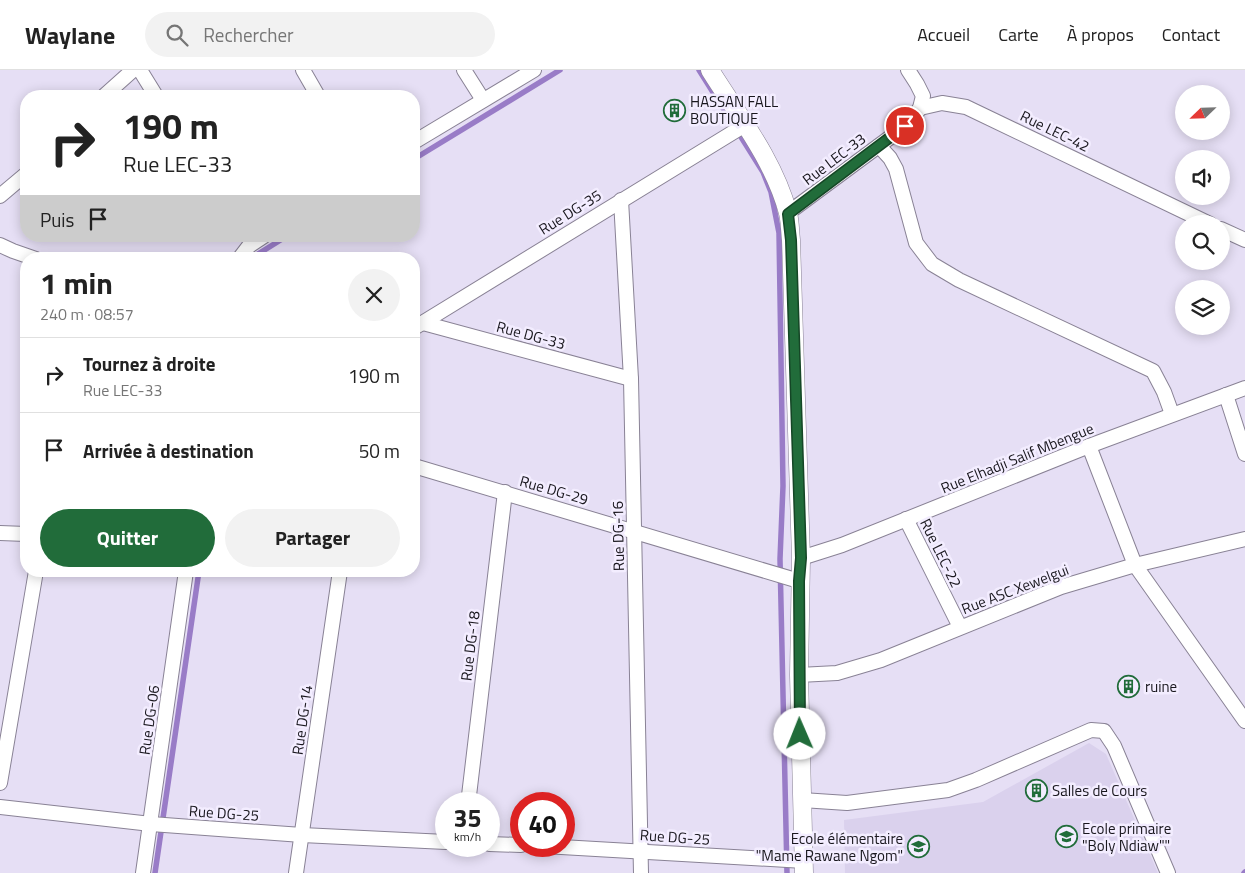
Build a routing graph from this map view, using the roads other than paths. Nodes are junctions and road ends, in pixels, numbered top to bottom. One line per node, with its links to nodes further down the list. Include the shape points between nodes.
1 (133, 70): 8 (street)
2 (140, 70): 9 (street)
3 (303, 70): 10 (street)
4 (464, 70): 11 (street)
5 (534, 70): 11 (street)
6 (710, 70): 13 (street)
7 (908, 70): 12 (street, via 923,96)
8 (111, 90)
9 (152, 90)
10 (315, 90)
11 (483, 100): 14 (street)
12 (920, 108): 15 (street, Rue LEC-33, via 913,118); 20 (street, Rue LEC-42, via 942,103 966,107)
13 (745, 125): 18 (street, Rue DG-35); 19 (street, via 778,186)
14 (420, 138)
15 (879, 146): 19 (street, Rue LEC-33); 30 (street, via 896,169 916,243 932,264 959,280 1153,371)
16 (20, 179): 17 (street)
17 (0, 196)
18 (621, 200): 25 (street, Rue DG-35); 27 (street, Rue DG-16)
19 (788, 214): 40 (street)
20 (1191, 215)
21 (1230, 231): 22 (street)
22 (1243, 235)
23 (0, 245): 24 (street)
24 (20, 253)
25 (420, 324)
26 (420, 326): 27 (street, Rue DG-33)
27 (631, 379): 36 (street, Rue DG-16)
28 (1245, 388): 29 (street, Rue Elhadji Salif Mbengue)
29 (1226, 394): 30 (street, Rue Elhadji Salif Mbengue); 32 (street)
30 (1172, 414): 31 (street, Rue Elhadji Salif Mbengue)
31 (1089, 446): 35 (street, Rue Elhadji Salif Mbengue); 41 (street)
32 (1245, 454)
33 (420, 468): 34 (street, Rue DG-29)
34 (505, 492): 36 (street, Rue DG-29); 50 (street, Rue DG-18)
35 (906, 519): 40 (street, Rue Elhadji Salif Mbengue); 46 (street, Rue LEC-22)
36 (634, 530): 45 (street, Rue DG-29); 57 (street, Rue DG-16)
37 (0, 533): 38 (street)
38 (20, 534)
39 (1245, 539): 41 (street, Rue ASC Xewelgui)
40 (801, 558): 45 (street)
41 (1135, 565): 46 (street, Rue ASC Xewelgui, via 1061,587); 48 (street)
42 (35, 577): 49 (street)
43 (185, 577): 53 (street, Rue DG-06)
44 (339, 577): 54 (street, Rue DG-14)
45 (799, 581): 47 (street)
46 (960, 627): 47 (street, Rue ASC Xewelgui, via 859,668)
47 (800, 675): 51 (street)
48 (1245, 721)
49 (0, 783)
50 (469, 792)
51 (802, 800): 58 (street); 62 (street, via 847,803 948,790 1091,730 1104,731 1114,746)
52 (0, 806): 53 (street, Rue DG-25)
53 (151, 824): 54 (street, Rue DG-25); 59 (street, Rue DG-06)
54 (302, 835): 55 (street, Rue DG-25); 60 (street, Rue DG-14)
55 (435, 841)
56 (575, 848): 57 (street, Rue DG-25)
57 (640, 851): 58 (street, Rue DG-25); 61 (street, Rue DG-16)
58 (804, 867)
59 (143, 873)
60 (296, 873)
61 (641, 873)
62 (1168, 873)

